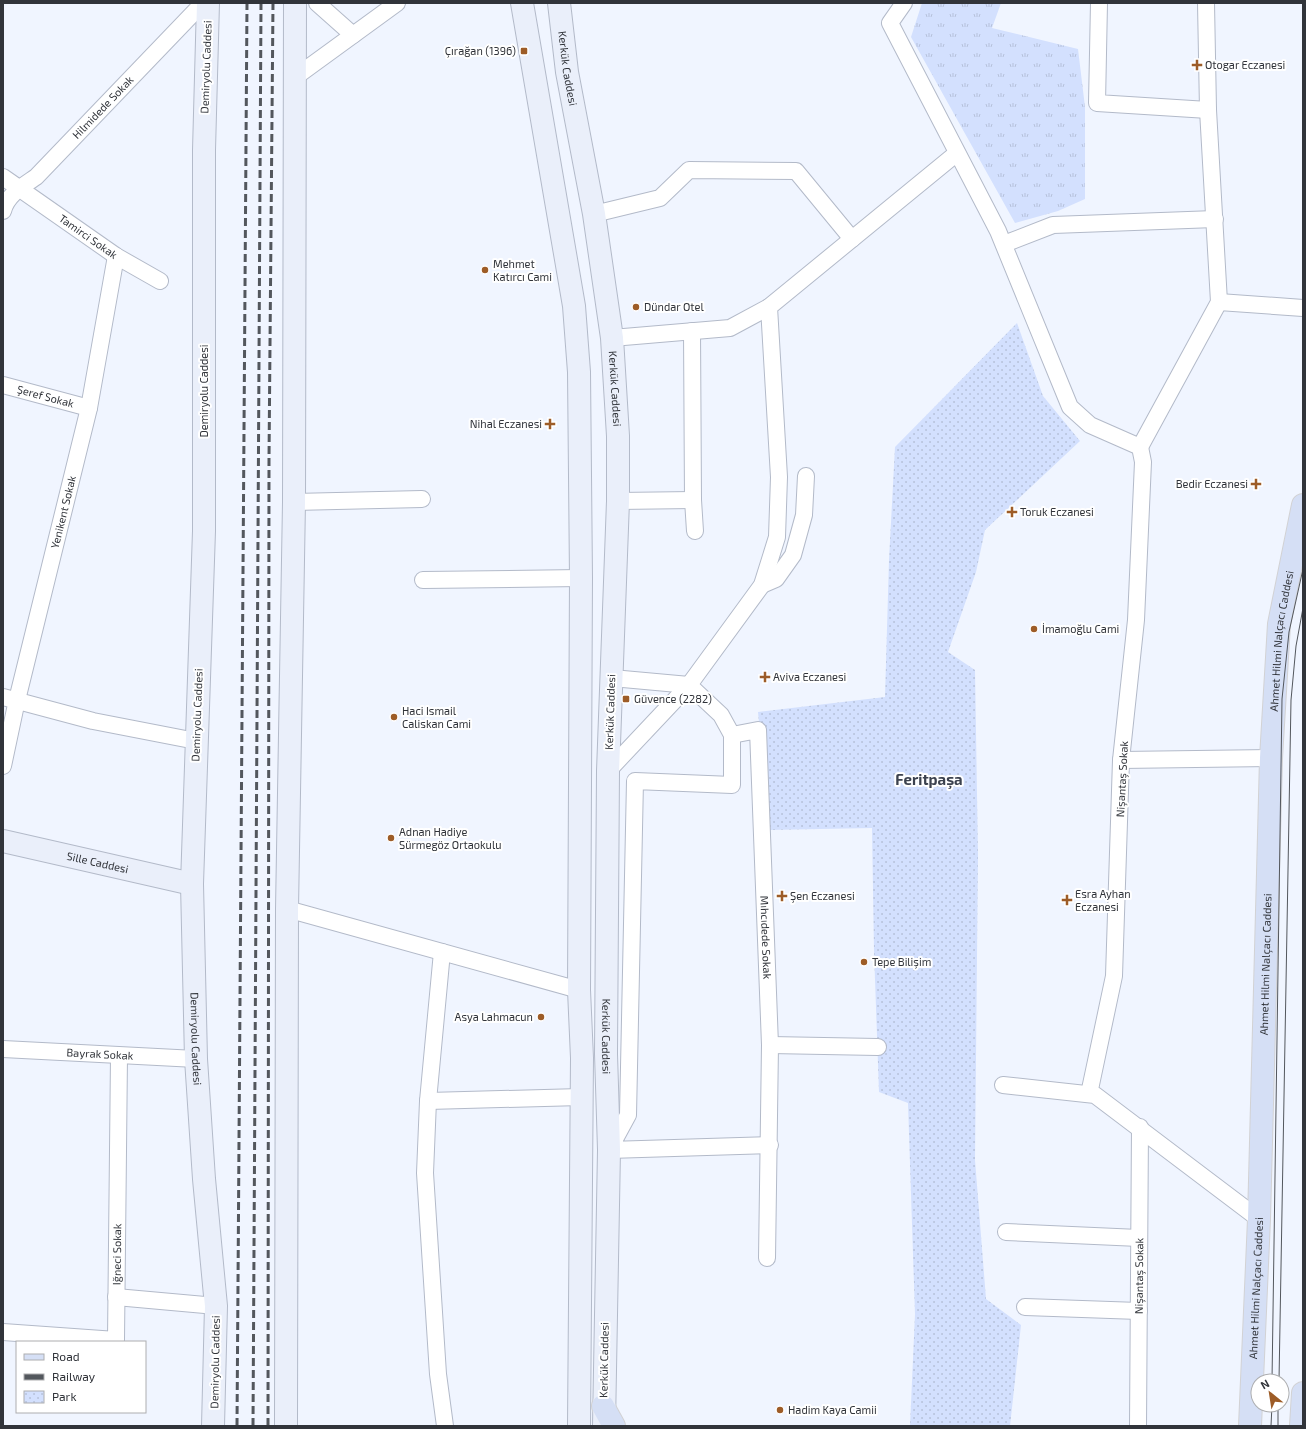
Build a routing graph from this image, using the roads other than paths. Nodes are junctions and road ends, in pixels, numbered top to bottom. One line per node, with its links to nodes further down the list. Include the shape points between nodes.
1 (204, 3): 16 (street, Hilmidede Sokak, via 36,177)
2 (208, 3): 46 (street, Demiryolu Caddesi, via 204,158 204,531)
3 (295, 3): 12 (street)
4 (317, 3): 11 (street)
5 (397, 3): 11 (street)
6 (522, 3): 39 (street, via 574,306 579,372)
7 (559, 3): 18 (street, Kerkük Caddesi, via 567,72)
8 (904, 3): 14 (street, via 890,23)
9 (1099, 3): 13 (street, via 1097,103)
10 (1206, 3): 13 (street)
11 (353, 35): 12 (street)
12 (294, 78): 36 (street)
13 (1208, 110): 19 (street)
14 (958, 153): 20 (street); 21 (street)
15 (3, 177): 16 (street, Tamirci Sokak)
16 (18, 189): 17 (street, Hilmidede Sokak); 22 (street, Tamirci Sokak)
17 (3, 211)
18 (594, 214): 20 (street, via 660,198 689,170 796,171); 28 (street, Kerkük Caddesi)
19 (1215, 219): 21 (street, via 1054,225); 24 (street)
20 (852, 240): 25 (street)
21 (1004, 244): 31 (street, via 1070,407 1090,424)
22 (116, 256): 23 (street, Tamirci Sokak); 30 (street, Yenikent Sokak)
23 (160, 281)
24 (1219, 302): 26 (street); 31 (street)
25 (769, 307): 27 (street, via 730,328); 41 (street, via 779,477 777,537)
26 (1303, 308)
27 (692, 331): 28 (street); 34 (street)
28 (612, 338): 35 (street, Kerkük Caddesi, via 618,436)
29 (3, 385): 30 (street, Şeref Sokak)
30 (89, 408): 44 (street, Yenikent Sokak)
31 (1142, 455): 48 (street, Nişantaş Sokak, via 1136,620)
32 (806, 476): 41 (street, via 804,515 794,555 776,579)
33 (422, 499): 36 (street)
34 (693, 500): 35 (street); 38 (street)
35 (618, 501): 42 (street, Kerkük Caddesi)
36 (294, 502): 53 (street)
37 (1303, 505): 47 (main road, Ahmet Hilmi Nalçacı Caddesi, via 1280,624)
38 (695, 531)
39 (581, 578): 40 (street); 55 (street)
40 (423, 580)
41 (762, 585): 43 (street)
42 (612, 678): 43 (street); 50 (street, Kerkük Caddesi)
43 (689, 685): 45 (street, via 721,715); 50 (street)
44 (10, 699): 46 (street, via 92,721); 49 (street, Yenikent Sokak)
45 (732, 735): 56 (street, Mıhcıdede Sokak, via 758,730); 67 (street, via 732,785 635,781 628,1115)
46 (196, 741): 52 (street, Demiryolu Caddesi)
47 (1271, 758): 48 (street); 68 (main road, Ahmet Hilmi Nalçacı Caddesi)
48 (1122, 760): 62 (street, Nişantaş Sokak, via 1114,976)
49 (3, 766)
50 (608, 771): 67 (street, Kerkük Caddesi, via 606,1054)
51 (3, 841): 52 (street, Sille Caddesi)
52 (192, 884): 60 (street, Demiryolu Caddesi)
53 (287, 909): 54 (street); 80 (street)
54 (442, 952): 55 (street); 64 (street)
55 (579, 990): 63 (street)
56 (770, 1045): 57 (street); 66 (street, Mıhcıdede Sokak)
57 (878, 1047)
58 (3, 1049): 59 (street, Bayrak Sokak)
59 (119, 1056): 60 (street, Bayrak Sokak); 72 (street, Iğneci Sokak)
60 (196, 1059): 73 (street, Demiryolu Caddesi)
61 (1003, 1085): 62 (street)
62 (1089, 1094): 65 (street, via 1095,1095)
63 (581, 1097): 64 (street); 82 (street)
64 (428, 1101): 81 (street, via 425,1173 438,1374)
65 (1140, 1127): 68 (street); 70 (street, Nişantaş Sokak)
66 (770, 1145): 67 (street); 71 (street, Mıhcıdede Sokak)
67 (609, 1150): 78 (street, Kerkük Caddesi)
68 (1259, 1220): 85 (main road, Ahmet Hilmi Nalçacı Caddesi)
69 (1006, 1232): 70 (street)
70 (1139, 1238): 75 (street, Nişantaş Sokak)
71 (767, 1258)
72 (116, 1297): 73 (street); 76 (street, Iğneci Sokak, via 116,1340)
73 (216, 1306): 79 (street, Demiryolu Caddesi)
74 (1025, 1307): 75 (street)
75 (1139, 1311): 84 (street, Nişantaş Sokak)
76 (3, 1332)
77 (1303, 1393): 86 (main road)
78 (604, 1416): 83 (main road)
79 (213, 1426)
80 (286, 1426)
81 (445, 1426)
82 (579, 1426)
83 (614, 1426)
84 (1138, 1426)
85 (1250, 1426)
86 (1301, 1426)

